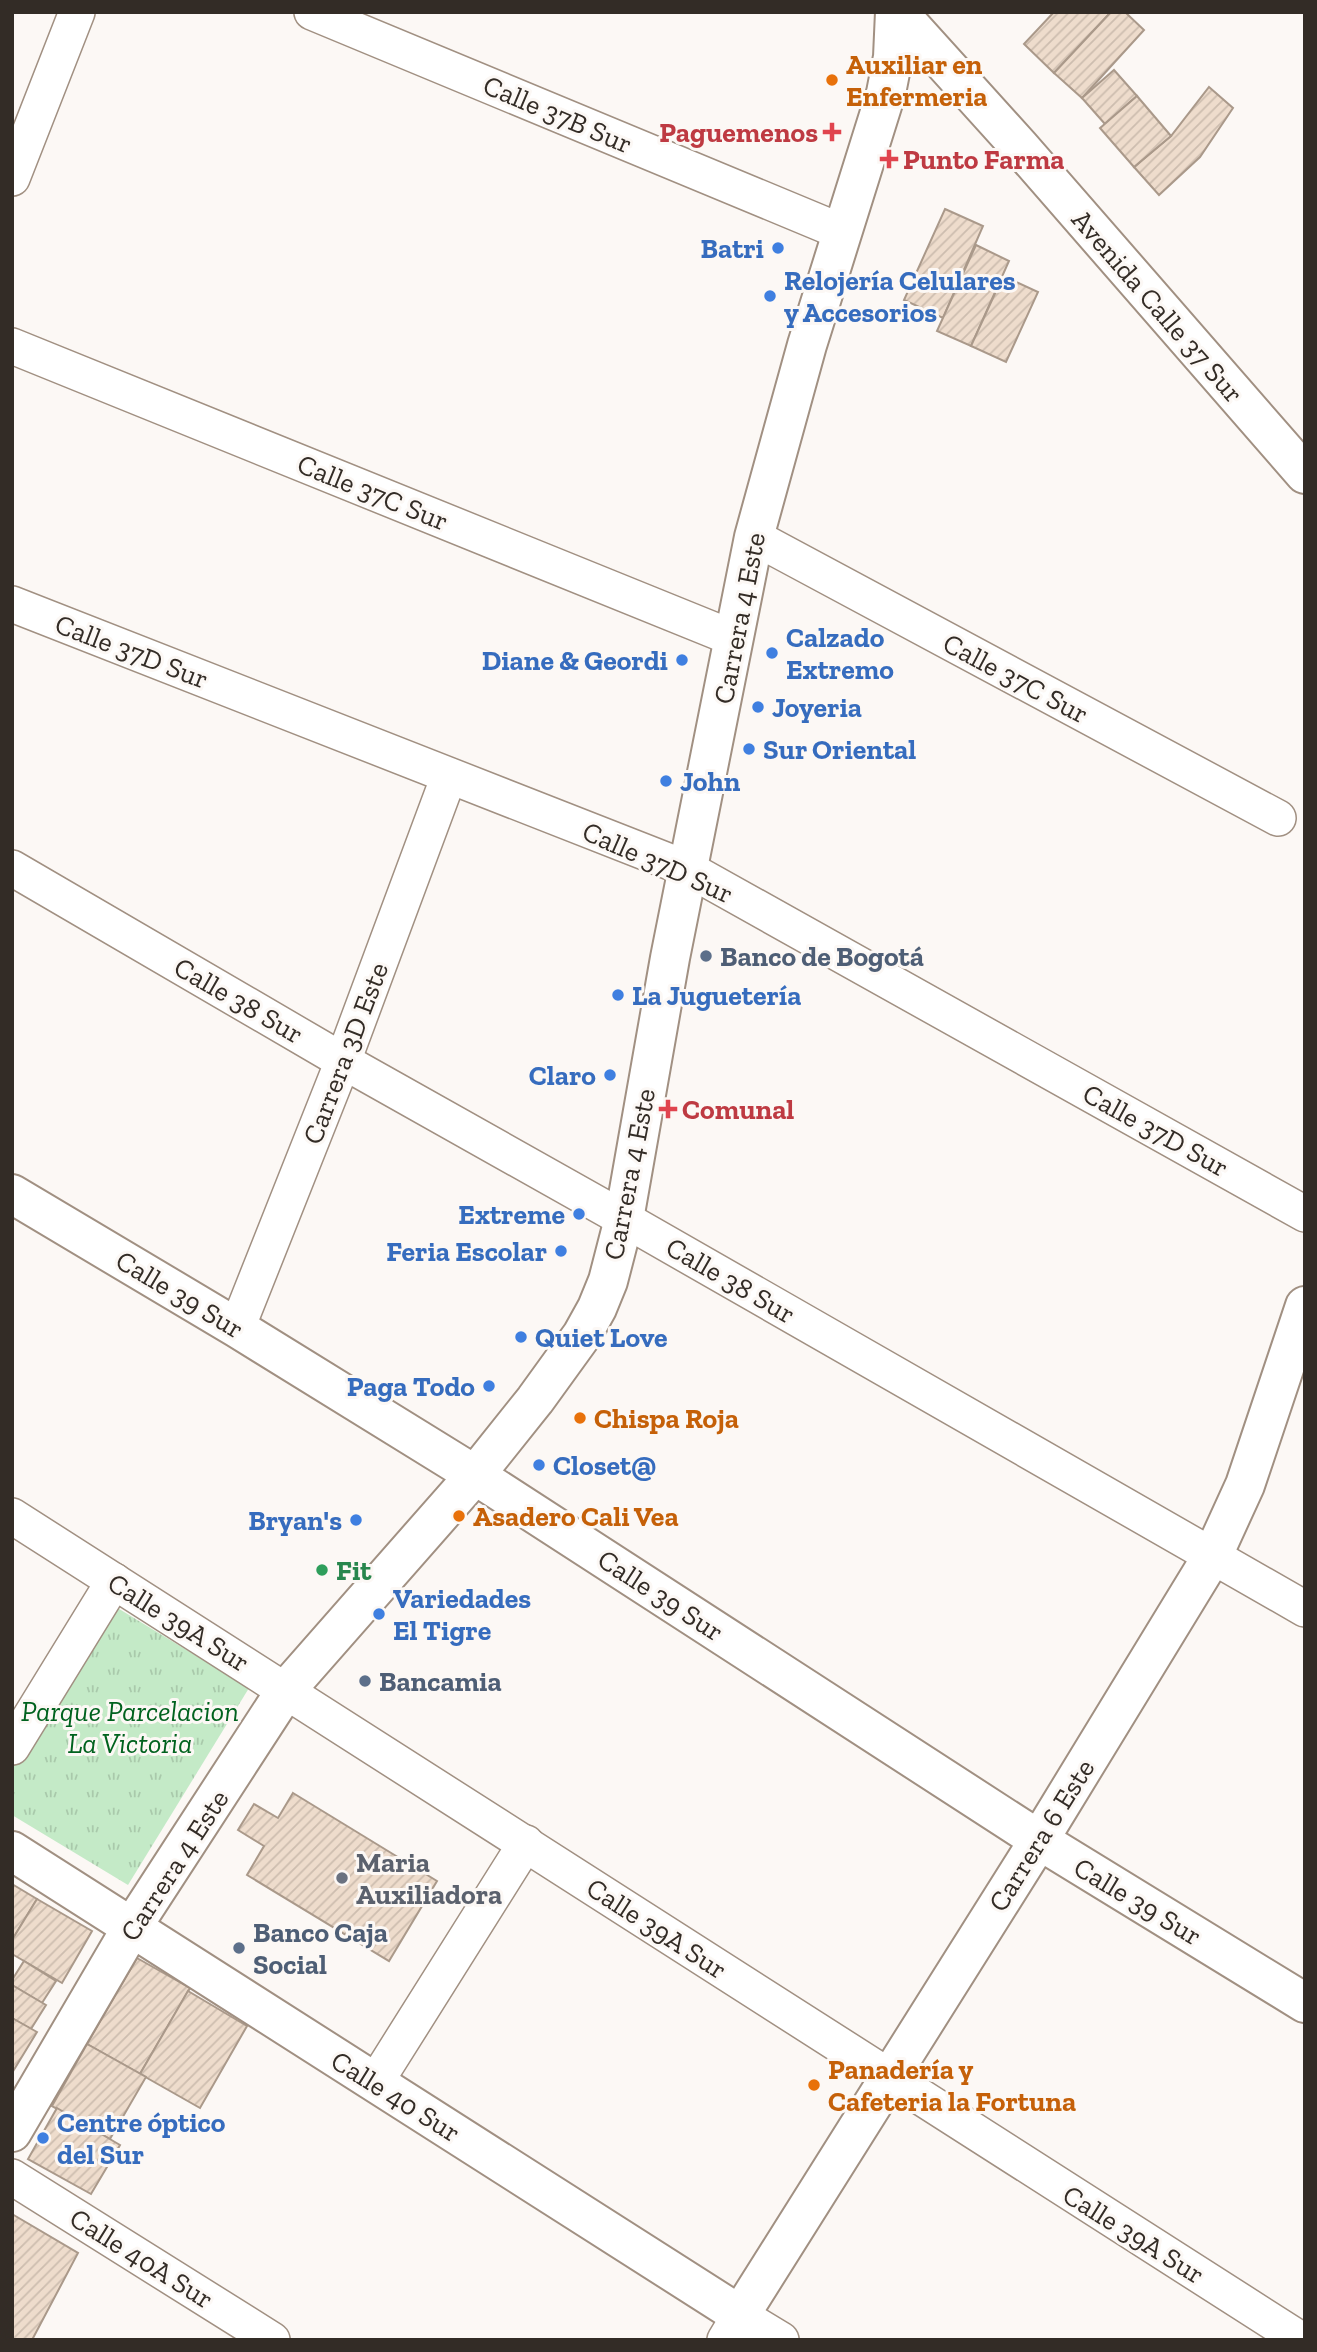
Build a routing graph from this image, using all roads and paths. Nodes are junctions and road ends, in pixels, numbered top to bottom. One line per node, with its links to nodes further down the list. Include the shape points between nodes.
1 (77, 12): 4 (street)
2 (312, 12): 5 (street, Calle 37B Sur)
3 (897, 12): 5 (street, Carrera 4 Este, via 891,73); 7 (street, Avenida Calle 37 Sur)
4 (12, 178)
5 (842, 232): 8 (street, Carrera 4 Este)
6 (12, 346): 10 (street, Calle 37C Sur)
7 (1305, 474)
8 (754, 537): 10 (street, Carrera 4 Este); 12 (street, Calle 37C Sur)
9 (12, 604): 11 (street, Calle 37D Sur)
10 (733, 638): 14 (street, Carrera 4 Este)
11 (449, 776): 14 (street, Calle 37D Sur); 15 (street, Carrera 3D Este)
12 (1278, 818)
13 (12, 868): 15 (street, Calle 38 Sur)
14 (688, 869): 17 (street, Calle 37D Sur); 18 (street, Carrera 4 Este)
15 (343, 1061): 18 (street, Calle 38 Sur); 20 (street, Carrera 3D Este)
16 (12, 1194): 20 (street, Calle 39 Sur)
17 (1305, 1213)
18 (624, 1219): 21 (street, Carrera 4 Este, via 608,1281 582,1335); 23 (street, Calle 38 Sur)
19 (1305, 1306): 23 (street, Carrera 6 Este, via 1245,1485)
20 (237, 1328): 21 (street, Calle 39 Sur)
21 (475, 1475): 26 (street, Carrera 4 Este); 28 (street, Calle 39 Sur)
22 (12, 1516): 24 (street, Calle 39A Sur)
23 (1213, 1555): 25 (street, Calle 38 Sur); 28 (street, Carrera 6 Este)
24 (114, 1581): 26 (street, Calle 39A Sur); 27 (street)
25 (1305, 1609)
26 (286, 1690): 29 (street, Calle 39A Sur); 31 (street, Carrera 4 Este)
27 (12, 1747)
28 (1038, 1840): 32 (street, Calle 39 Sur); 33 (street, Carrera 6 Este)
29 (526, 1843): 33 (street, Calle 39A Sur); 34 (street)
30 (12, 1851): 31 (street, Calle 40 Sur)
31 (131, 1927): 34 (street, Calle 40 Sur); 35 (street, Carrera 4 Este)
32 (1305, 2003)
33 (889, 2078): 37 (street, Carrera 6 Este); 40 (street, Calle 39A Sur)
34 (375, 2082): 37 (street, Calle 40 Sur)
35 (12, 2132)
36 (12, 2177): 38 (street, Calle 40A Sur)
37 (732, 2327): 39 (street, Calle 40 Sur)
38 (272, 2340)
39 (781, 2340)
40 (1301, 2340)

